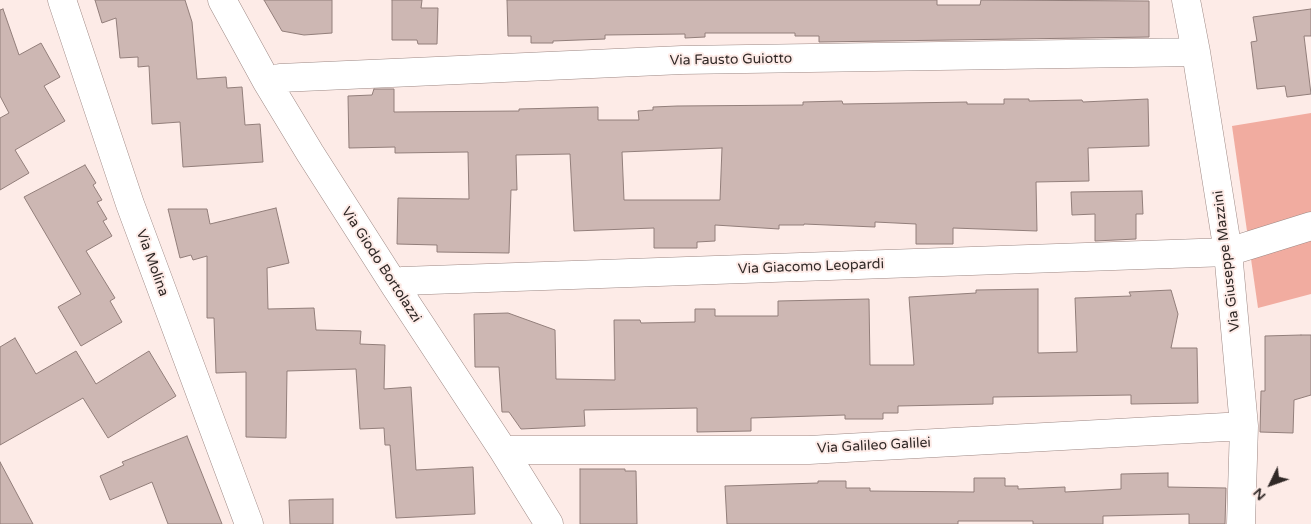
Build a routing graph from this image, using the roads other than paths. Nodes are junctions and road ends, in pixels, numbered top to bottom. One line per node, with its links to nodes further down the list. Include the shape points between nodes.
1 (62, 0): 11 (street, Via Molina, via 130,204)
2 (222, 0): 5 (street, Via Giodo Bortolazzi)
3 (1186, 0): 4 (street, Via Giuseppe Mazzini)
4 (1196, 52): 5 (street, Via Fausto Guiotto, via 682,60 280,78); 7 (street, Via Giuseppe Mazzini)
5 (267, 82): 8 (street, Via Giodo Bortolazzi)
6 (1311, 226): 7 (street, Via Giacomo Leopardi)
7 (1228, 252): 8 (street, Via Giacomo Leopardi, via 402,281); 9 (street, Via Giuseppe Mazzini)
8 (395, 286): 10 (street, Via Giodo Bortolazzi)
9 (1244, 426): 10 (street, Via Galileo Galilei, via 809,450); 13 (street, Via Giuseppe Mazzini)
10 (504, 450): 12 (street, Via Giodo Bortolazzi)
11 (249, 524)
12 (549, 524)
13 (1242, 524)

